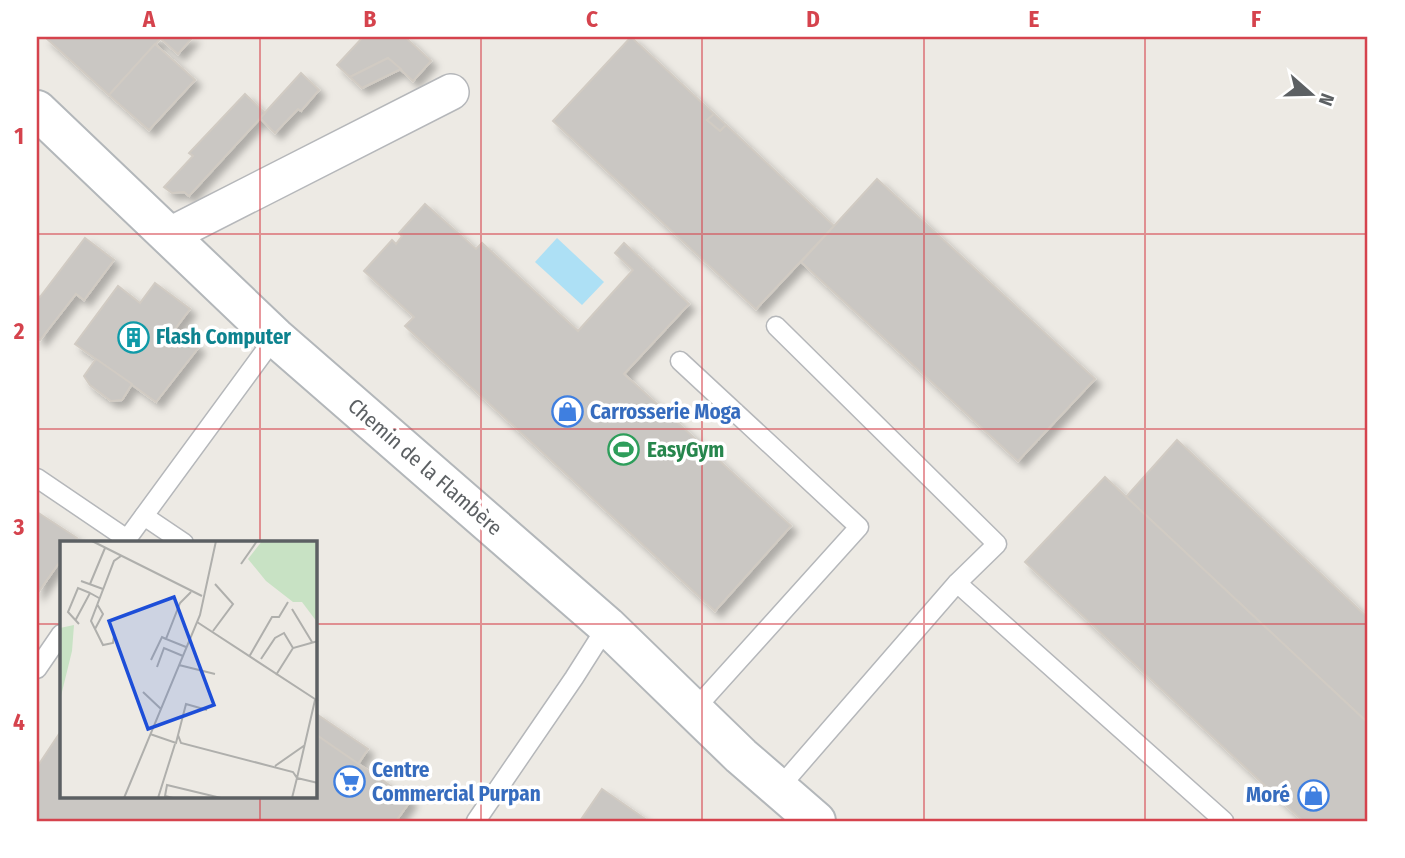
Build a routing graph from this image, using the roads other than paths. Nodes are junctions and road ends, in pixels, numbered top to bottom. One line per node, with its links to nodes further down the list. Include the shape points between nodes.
1 (451, 92): 3 (street)
2 (37, 110): 3 (street, Chemin de la Flambère)
3 (168, 236): 5 (street, Chemin de la Flambère)
4 (776, 326): 11 (lane, via 997,544)
5 (275, 337): 8 (lane); 12 (street, Chemin de la Flambère)
6 (680, 361): 15 (lane, via 859,527)
7 (37, 478): 9 (lane)
8 (144, 516): 9 (lane); 10 (lane)
9 (126, 541)
10 (181, 541)
11 (957, 583): 16 (lane); 19 (lane)
12 (607, 626): 15 (street, Chemin de la Flambère); 17 (lane)
13 (60, 635): 14 (lane)
14 (37, 669)
15 (694, 710): 16 (street, Chemin de la Flambère)
16 (779, 788): 18 (street, Chemin de la Flambère)
17 (476, 821)
18 (816, 821)
19 (1224, 821)

